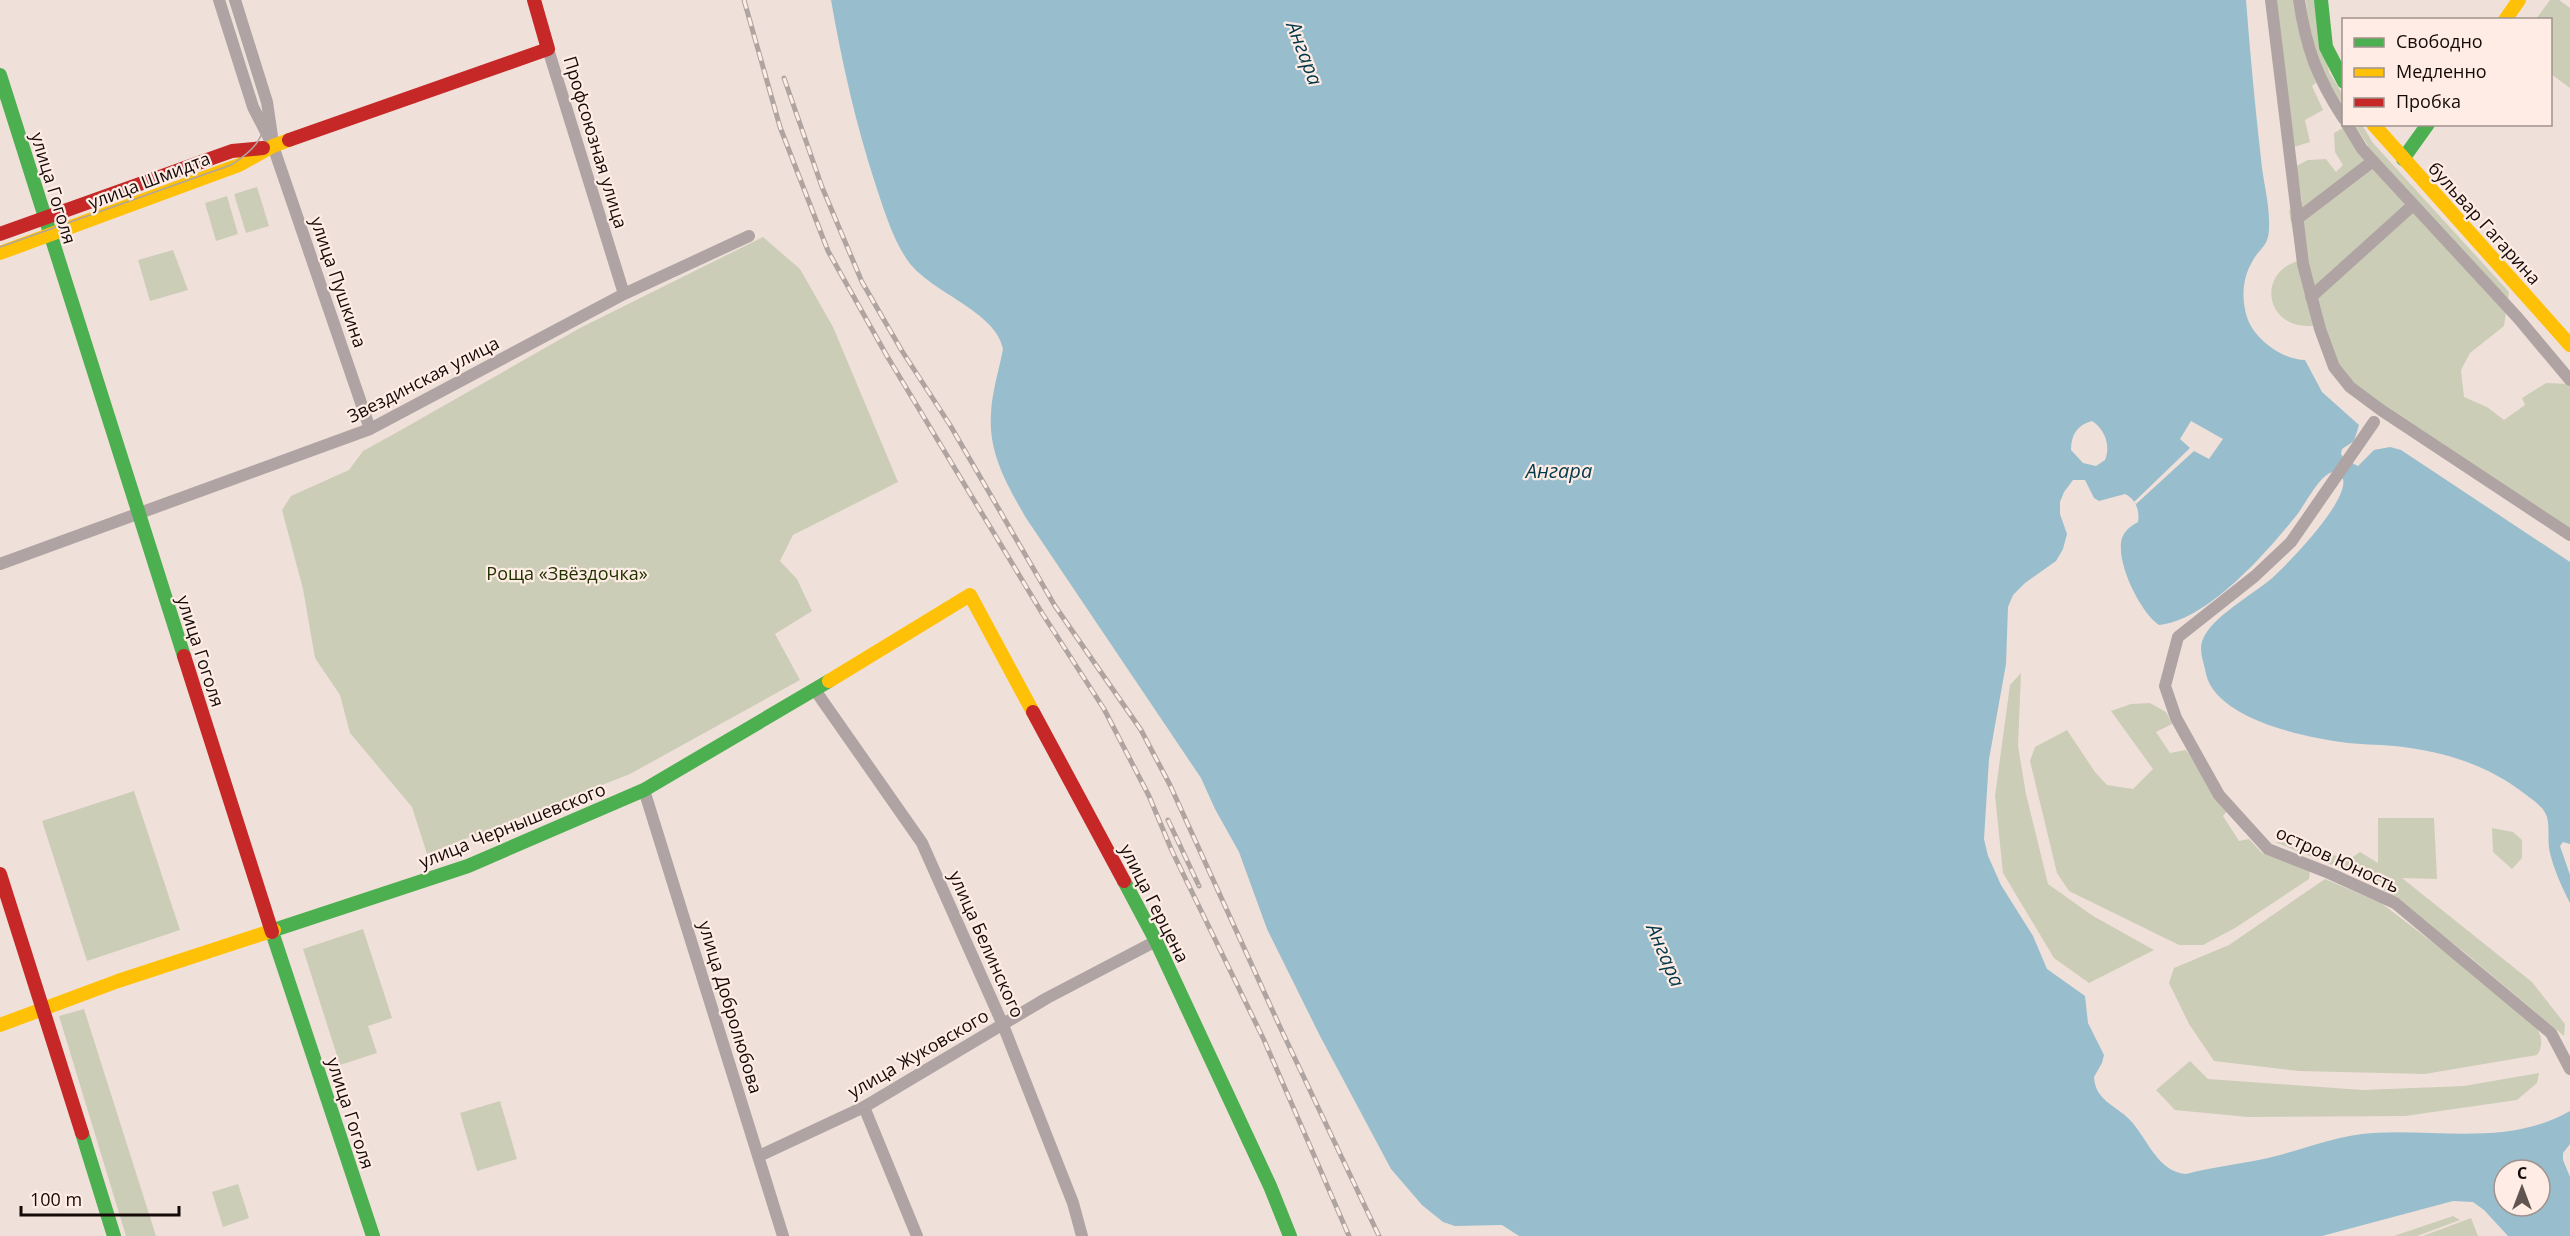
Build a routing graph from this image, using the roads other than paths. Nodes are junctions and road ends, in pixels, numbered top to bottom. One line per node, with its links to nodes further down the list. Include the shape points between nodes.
1 (219, 0): 16 (street, улица Пушкина, via 253,107)
2 (235, 0): 16 (street, улица Пушкина, via 267,102)
3 (534, 0): 9 (street, Профсоюзная улица)
4 (2271, 0): 21 (street)
5 (2299, 0): 12 (street, via 2305,37 2317,72)
6 (2321, 0): 11 (street, via 2326,47)
7 (2519, 0): 8 (street)
8 (2506, 18)
9 (548, 49): 16 (street, улица Шмидта); 26 (street, Профсоюзная улица)
10 (0, 75): 20 (street, улица Гоголя)
11 (2342, 80)
12 (2342, 117)
13 (2348, 126): 18 (street)
14 (2375, 126): 17 (street, бульвар Гагарина)
15 (2427, 126): 17 (street)
16 (273, 146): 20 (street, улица Шмидта, via 232,151); 23 (street, улица Шмидта, via 239,165); 31 (street, улица Пушкина)
17 (2403, 159): 28 (street, бульвар Гагарина)
18 (2373, 161): 19 (street); 21 (street)
19 (2412, 206): 27 (street); 29 (street, via 2518,318)
20 (45, 219): 22 (street, улица Шмидта); 23 (street, улица Гоголя)
21 (2297, 219): 27 (street)
22 (0, 234)
23 (50, 236): 25 (street, улица Шмидта); 32 (street, улица Гоголя)
24 (748, 236): 26 (street, Звездинская улица)
25 (0, 253)
26 (624, 294): 31 (street, Звездинская улица)
27 (2312, 297): 33 (street, via 2334,367 2350,387)
28 (2570, 345)
29 (2570, 380)
30 (2374, 422): 44 (street, остров Юность, via 2291,542 2178,637 2165,686 2176,718 2219,795 2263,845 2395,903 2551,1033)
31 (370, 429): 32 (street, Звездинская улица)
32 (138, 513): 34 (street, Звездинская улица); 39 (street, улица Гоголя)
33 (2570, 535)
34 (0, 564)
35 (969, 595): 36 (street, улица Чернышевского); 40 (street, улица Герцена)
36 (815, 690): 37 (street, улица Чернышевского); 43 (street, улица Белинского, via 922,843)
37 (644, 789): 39 (street, улица Чернышевского, via 466,866); 46 (street, улица Добролюбова)
38 (0, 874): 41 (street)
39 (272, 932): 41 (street, улица Чернышевского); 48 (street, улица Гоголя)
40 (1156, 941): 43 (street, улица Жуковского); 52 (street, улица Герцена)
41 (43, 1007): 42 (street, улица Чернышевского); 47 (street)
42 (0, 1025)
43 (1003, 1025): 45 (street, улица Жуковского); 51 (street, улица Белинского, via 1073,1203)
44 (2570, 1069)
45 (864, 1107): 46 (street, улица Жуковского); 50 (street)
46 (759, 1156): 49 (street, улица Добролюбова)
47 (114, 1236)
48 (373, 1236)
49 (783, 1236)
50 (917, 1236)
51 (1082, 1236)
52 (1290, 1236)

